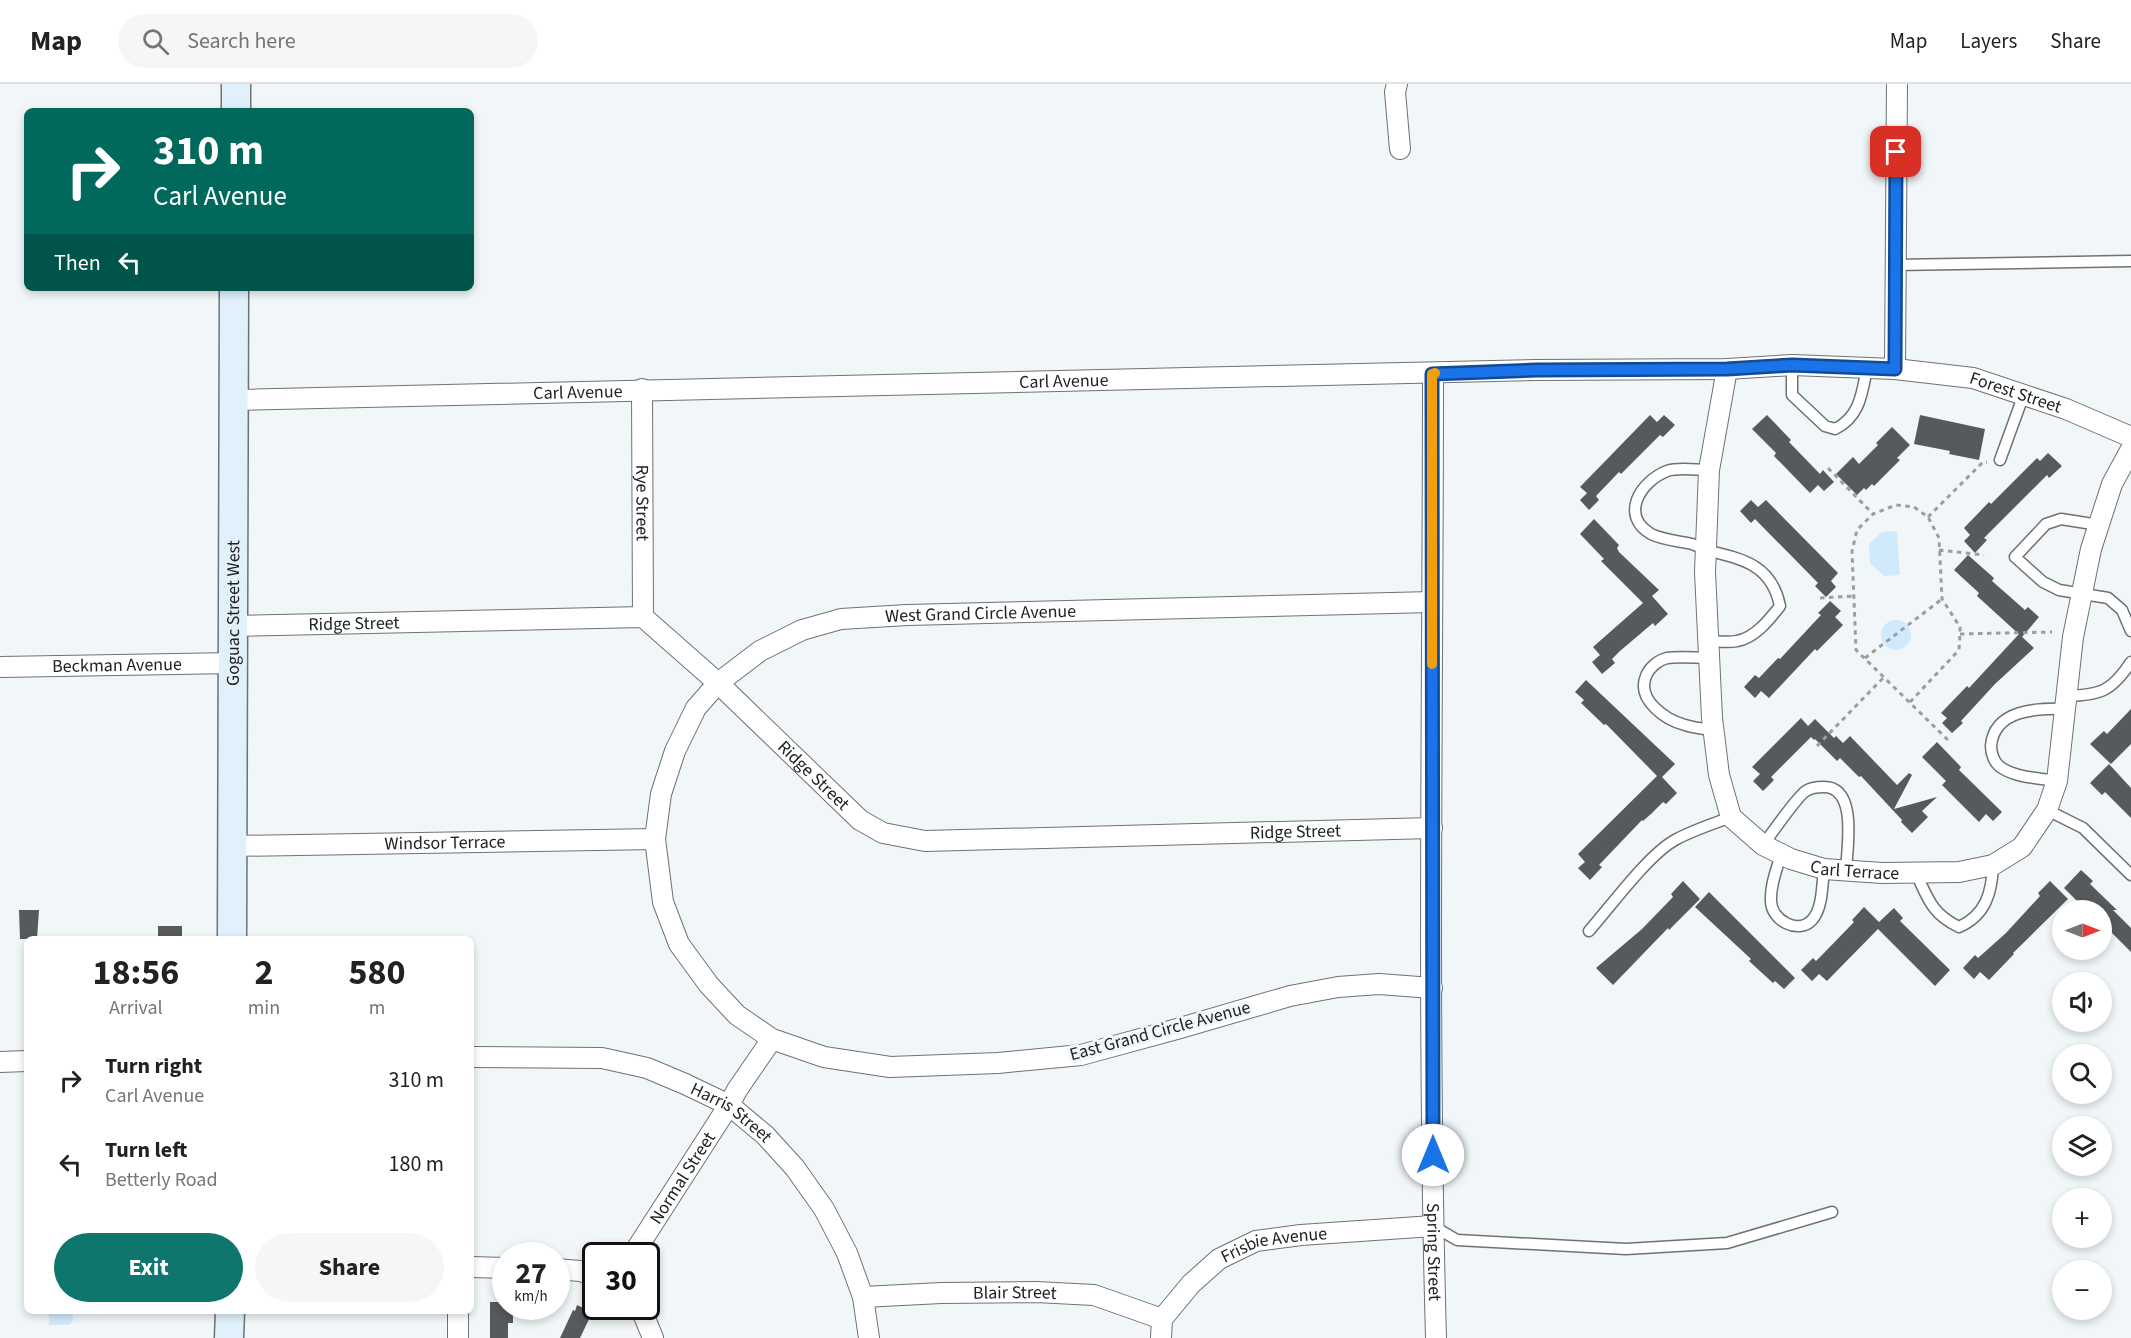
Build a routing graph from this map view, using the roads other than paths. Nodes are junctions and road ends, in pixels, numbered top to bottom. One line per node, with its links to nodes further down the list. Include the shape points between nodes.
1 (237, 84): 4 (street)
2 (1396, 84): 5 (street)
3 (1897, 84): 7 (street)
4 (236, 108)
5 (1400, 149)
6 (2131, 261): 7 (lane)
7 (1895, 265): 12 (street)
8 (234, 291): 16 (street, Goguac Street West)
9 (1792, 365): 10 (street, Carl Avenue); 10 (lane, via 1792,396 1825,426 1835,429 1846,424 1859,407); 11 (street, Carl Avenue)
10 (1867, 368): 12 (street, Carl Avenue)
11 (1727, 369): 13 (street, Carl Avenue); 20 (street)
12 (1895, 369): 15 (street, Forest Street, via 1973,378)
13 (1432, 374): 14 (street, Carl Avenue); 24 (street, Spring Street)
14 (642, 389): 16 (street, Carl Avenue); 25 (street, Rye Street)
15 (2024, 394): 17 (street, Forest Street); 19 (lane)
16 (233, 400): 26 (street, Goguac Street West)
17 (2131, 437)
18 (2131, 449): 21 (street, Carl Terrace, via 2112,484)
19 (2000, 460)
20 (1708, 470): 22 (street); 22 (lane, via 1670,470 1654,478 1635,501 1635,513 1651,534)
21 (2099, 525): 23 (street, Carl Terrace); 23 (lane, via 2061,519 2046,524 2015,557 2043,582)
22 (1706, 550): 28 (street); 28 (lane, via 1749,562 1769,578 1780,606 1754,633)
23 (2082, 594): 27 (lane, via 2108,598 2122,610); 33 (street, Carl Terrace)
24 (1432, 602): 32 (street, West Grand Circle Avenue, via 841,619 781,640); 38 (street, Spring Street)
25 (643, 617): 26 (street, Ridge Street); 32 (street, Ridge Street)
26 (234, 626): 30 (street, Goguac Street West)
27 (2131, 631)
28 (1709, 649): 34 (street); 34 (lane, via 1666,658 1647,674 1643,684 1647,698 1657,710 1685,725)
29 (2131, 662): 33 (lane, via 2105,690)
30 (234, 663): 31 (street, Beckman Avenue); 41 (street, Goguac Street West)
31 (0, 667)
32 (718, 683): 38 (street, Ridge Street, via 860,820 883,833 925,841); 39 (street, West Grand Circle Avenue, via 696,708 675,751 661,794)
33 (2066, 702): 35 (street, Carl Terrace); 35 (lane, via 2018,713 1995,730 1992,741 1991,753 1999,766 2015,774)
34 (1713, 730): 37 (street, via 1719,775)
35 (2057, 781): 36 (street, Carl Terrace)
36 (2048, 810): 43 (street, Carl Terrace, via 2022,847); 47 (lane, via 2083,828)
37 (1731, 817): 40 (street, Carl Terrace); 48 (lane, via 1667,845)
38 (1432, 828): 50 (street, Spring Street)
39 (655, 839): 41 (street, Windsor Terrace); 51 (street, East Grand Circle Avenue, via 663,902 679,944 737,1015)
40 (1763, 845): 42 (street, Carl Terrace); 45 (lane, via 1805,791 1831,788 1845,803)
41 (233, 846): 49 (street, Goguac Street West)
42 (1781, 854): 44 (street, Carl Terrace); 44 (lane, via 1771,904 1785,923 1795,927 1804,926 1813,918)
43 (1993, 865): 46 (street, Carl Terrace, via 1959,872); 46 (lane, via 1989,897 1967,924 1959,927 1932,908)
44 (1824, 869): 45 (street, Carl Terrace)
45 (1846, 871): 46 (street, Carl Terrace)
46 (1916, 873)
47 (2131, 875)
48 (1589, 931)
49 (232, 936)
50 (1432, 988): 51 (street, East Grand Circle Avenue, via 1379,984 1328,989 1081,1054 998,1063 890,1066 824,1058); 57 (street, Spring Street)
51 (772, 1039): 55 (street, Normal Street)
52 (474, 1057): 55 (street, Harris Street, via 602,1058 647,1068)
53 (24, 1061): 54 (street)
54 (0, 1062)
55 (729, 1105): 58 (street, Normal Street); 61 (street, Harris Street, via 765,1135 819,1200 847,1253)
56 (1832, 1212): 57 (lane, via 1727,1243 1626,1249 1457,1240)
57 (1433, 1226): 65 (street, Frisbie Avenue, via 1256,1242 1219,1259 1191,1284); 70 (street, Spring Street)
58 (641, 1242)
59 (474, 1267): 60 (street)
60 (492, 1268)
61 (863, 1297): 65 (street, Blair Street, via 1036,1292 1094,1295 1127,1305); 69 (street, Harris Street)
62 (230, 1314): 66 (street)
63 (458, 1314): 67 (street)
64 (646, 1320): 68 (street)
65 (1161, 1329)
66 (229, 1338)
67 (458, 1338)
68 (653, 1338)
69 (869, 1338)
70 (1436, 1338)

